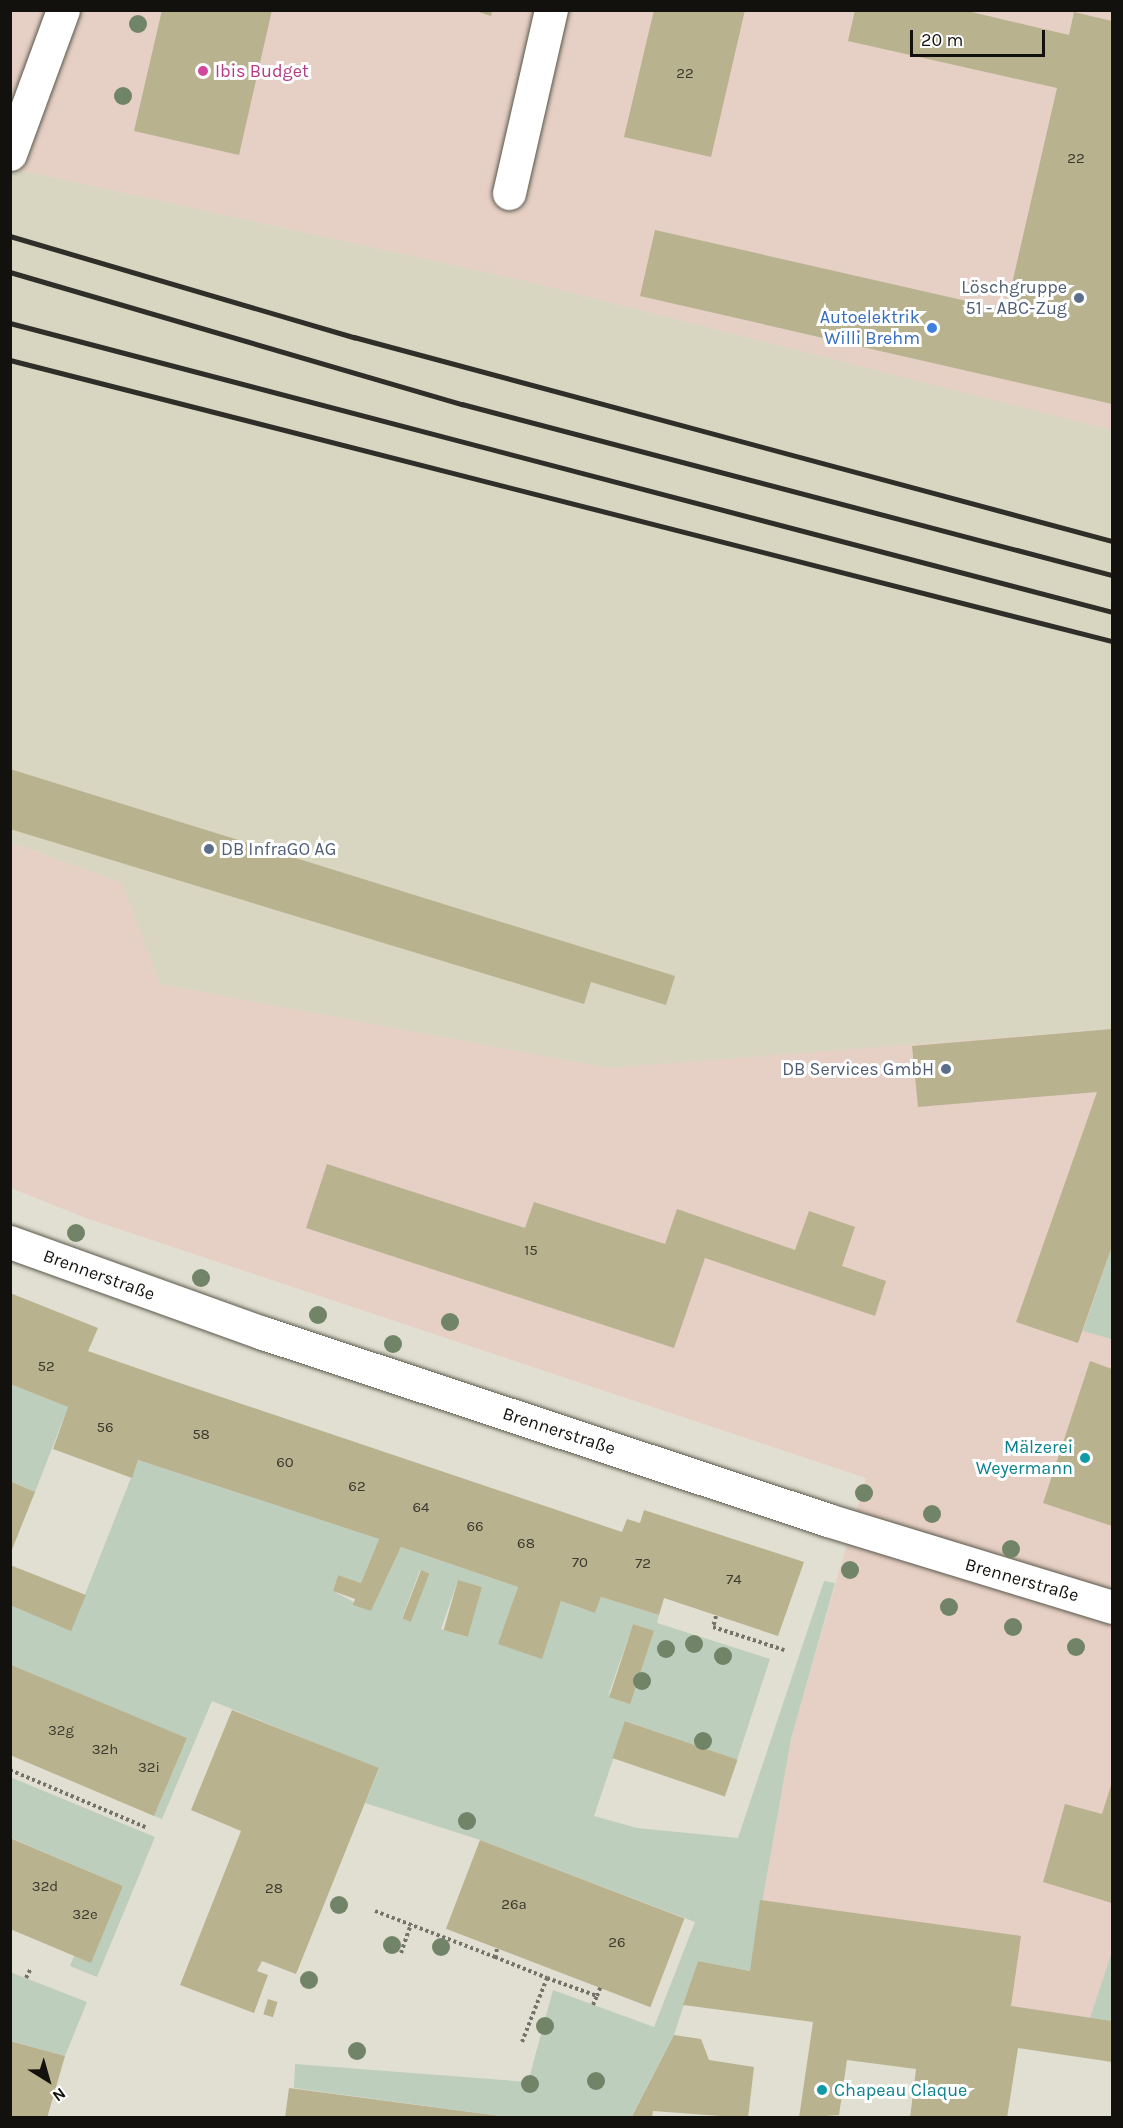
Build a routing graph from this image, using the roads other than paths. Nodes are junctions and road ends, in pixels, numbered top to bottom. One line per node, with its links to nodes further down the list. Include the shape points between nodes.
1 (63, 10): 3 (street)
2 (550, 10): 4 (street)
3 (10, 154)
4 (509, 193)
5 (10, 1242): 6 (street, Brennerstraße, via 263,1333 792,1508)
6 (1113, 1607)

